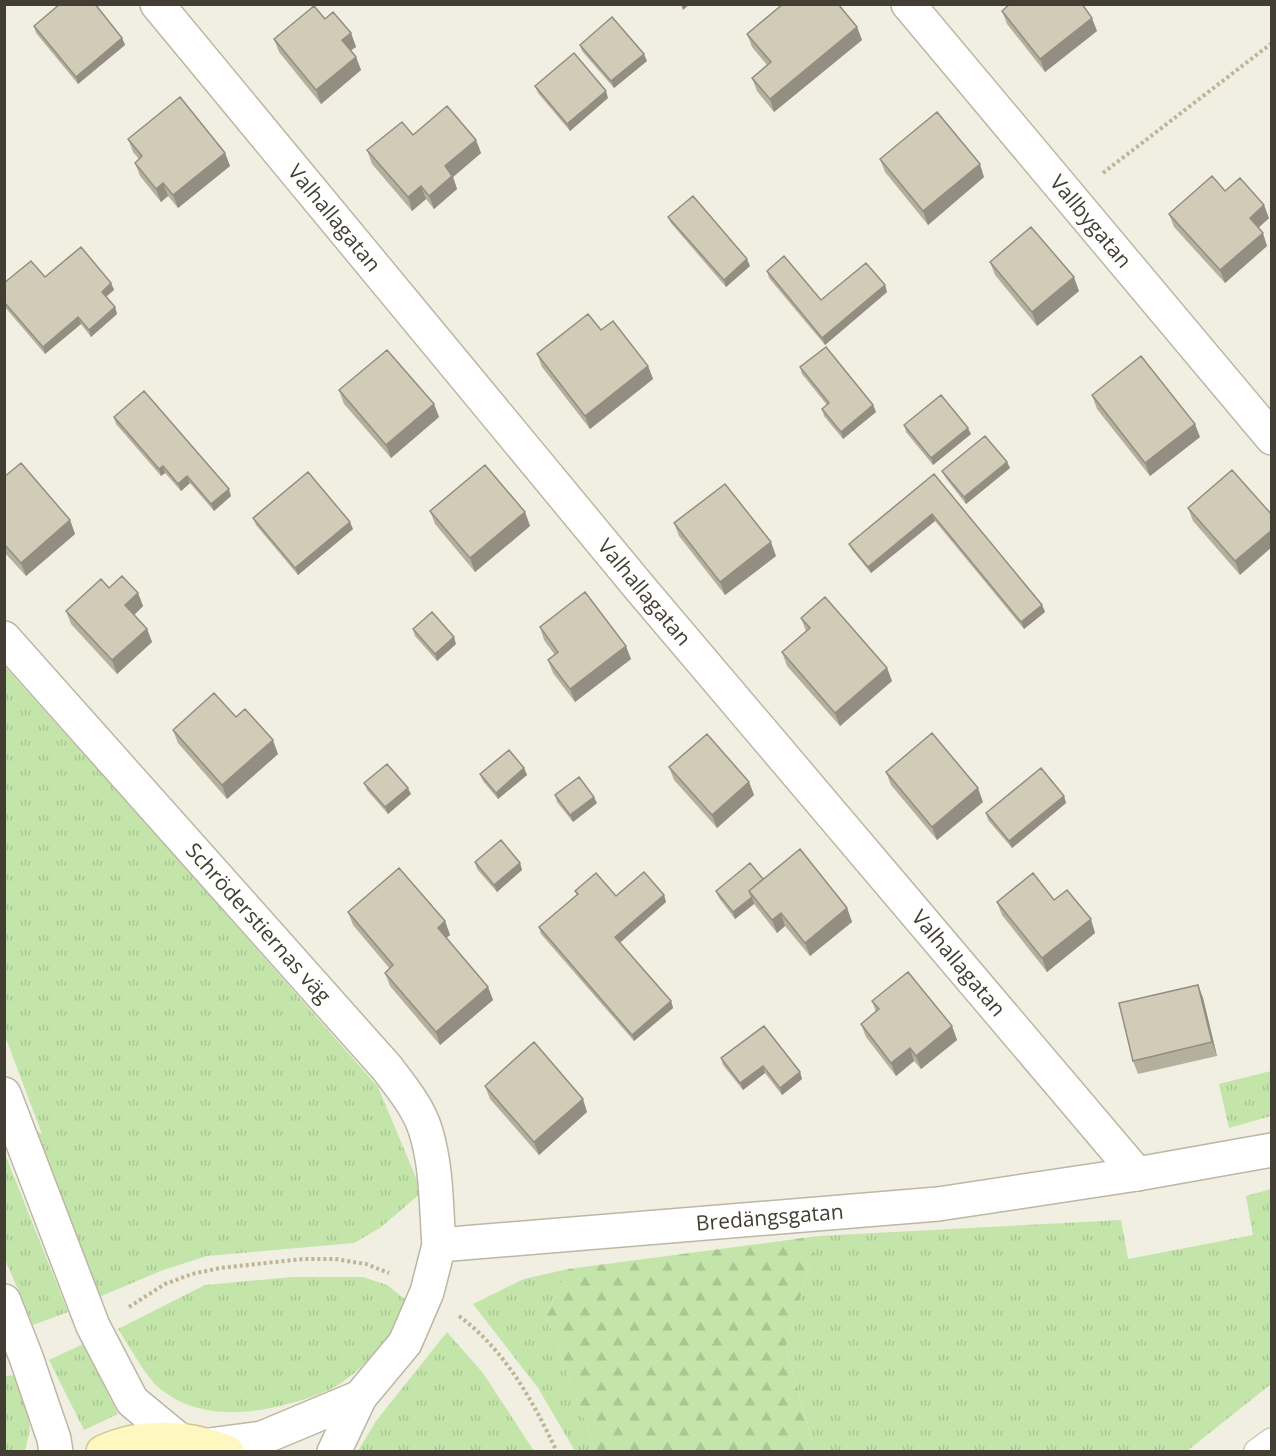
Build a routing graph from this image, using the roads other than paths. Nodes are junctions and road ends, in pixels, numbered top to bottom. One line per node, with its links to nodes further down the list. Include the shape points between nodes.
1 (157, 4): 7 (street, Valhallagatan, via 640,588)
2 (908, 4): 3 (street, Vallbygatan)
3 (1272, 438)
4 (4, 638): 8 (street, Schröderstiernas väg, via 411,1099 426,1130 433,1163)
5 (4, 1094): 11 (street, via 93,1326 132,1401)
6 (1272, 1150): 7 (street, Bredängsgatan)
7 (1137, 1174): 8 (street, Bredängsgatan, via 938,1204)
8 (439, 1245): 10 (street, via 427,1292 405,1343)
9 (4, 1301): 14 (street)
10 (360, 1397): 13 (street, via 262,1438); 16 (street)
11 (178, 1439): 13 (main road); 15 (main road, via 146,1440)
12 (1272, 1441): 17 (lane)
13 (218, 1448)
14 (56, 1452)
15 (103, 1452)
16 (334, 1452)
17 (1257, 1452)

